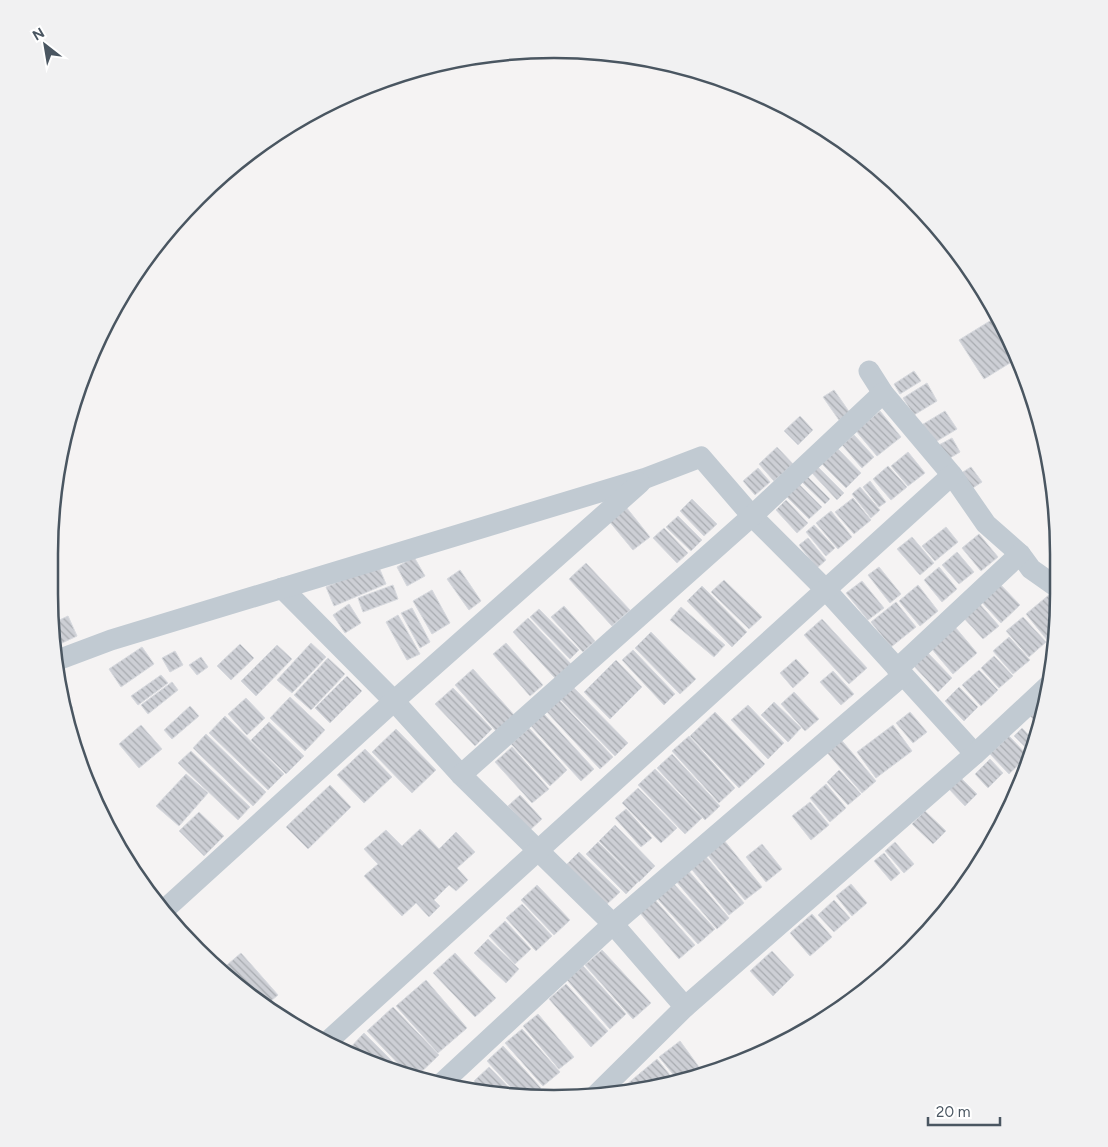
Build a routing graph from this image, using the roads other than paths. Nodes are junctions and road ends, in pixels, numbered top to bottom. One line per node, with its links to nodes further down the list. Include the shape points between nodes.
1 (869, 371): 2 (street)
2 (882, 393): 3 (street); 5 (street)
3 (952, 475): 6 (street, via 986,524); 9 (street)
4 (646, 478): 5 (street, via 701,457); 8 (street); 13 (street)
5 (752, 516): 9 (street); 15 (street)
6 (1020, 554): 7 (street, via 1031,569); 11 (street, via 896,669)
7 (1050, 582)
8 (282, 588): 10 (street, via 111,640); 13 (street)
9 (826, 590): 11 (street); 16 (street)
10 (62, 659)
11 (902, 676): 14 (street); 18 (street)
12 (1040, 693): 14 (street)
13 (394, 701): 15 (street); 17 (street)
14 (975, 754): 19 (street)
15 (461, 775): 16 (street)
16 (538, 850): 18 (street); 20 (street)
17 (169, 906)
18 (613, 924): 19 (street); 21 (street)
19 (685, 1007): 22 (street)
20 (332, 1037)
21 (447, 1078)
22 (605, 1086)

